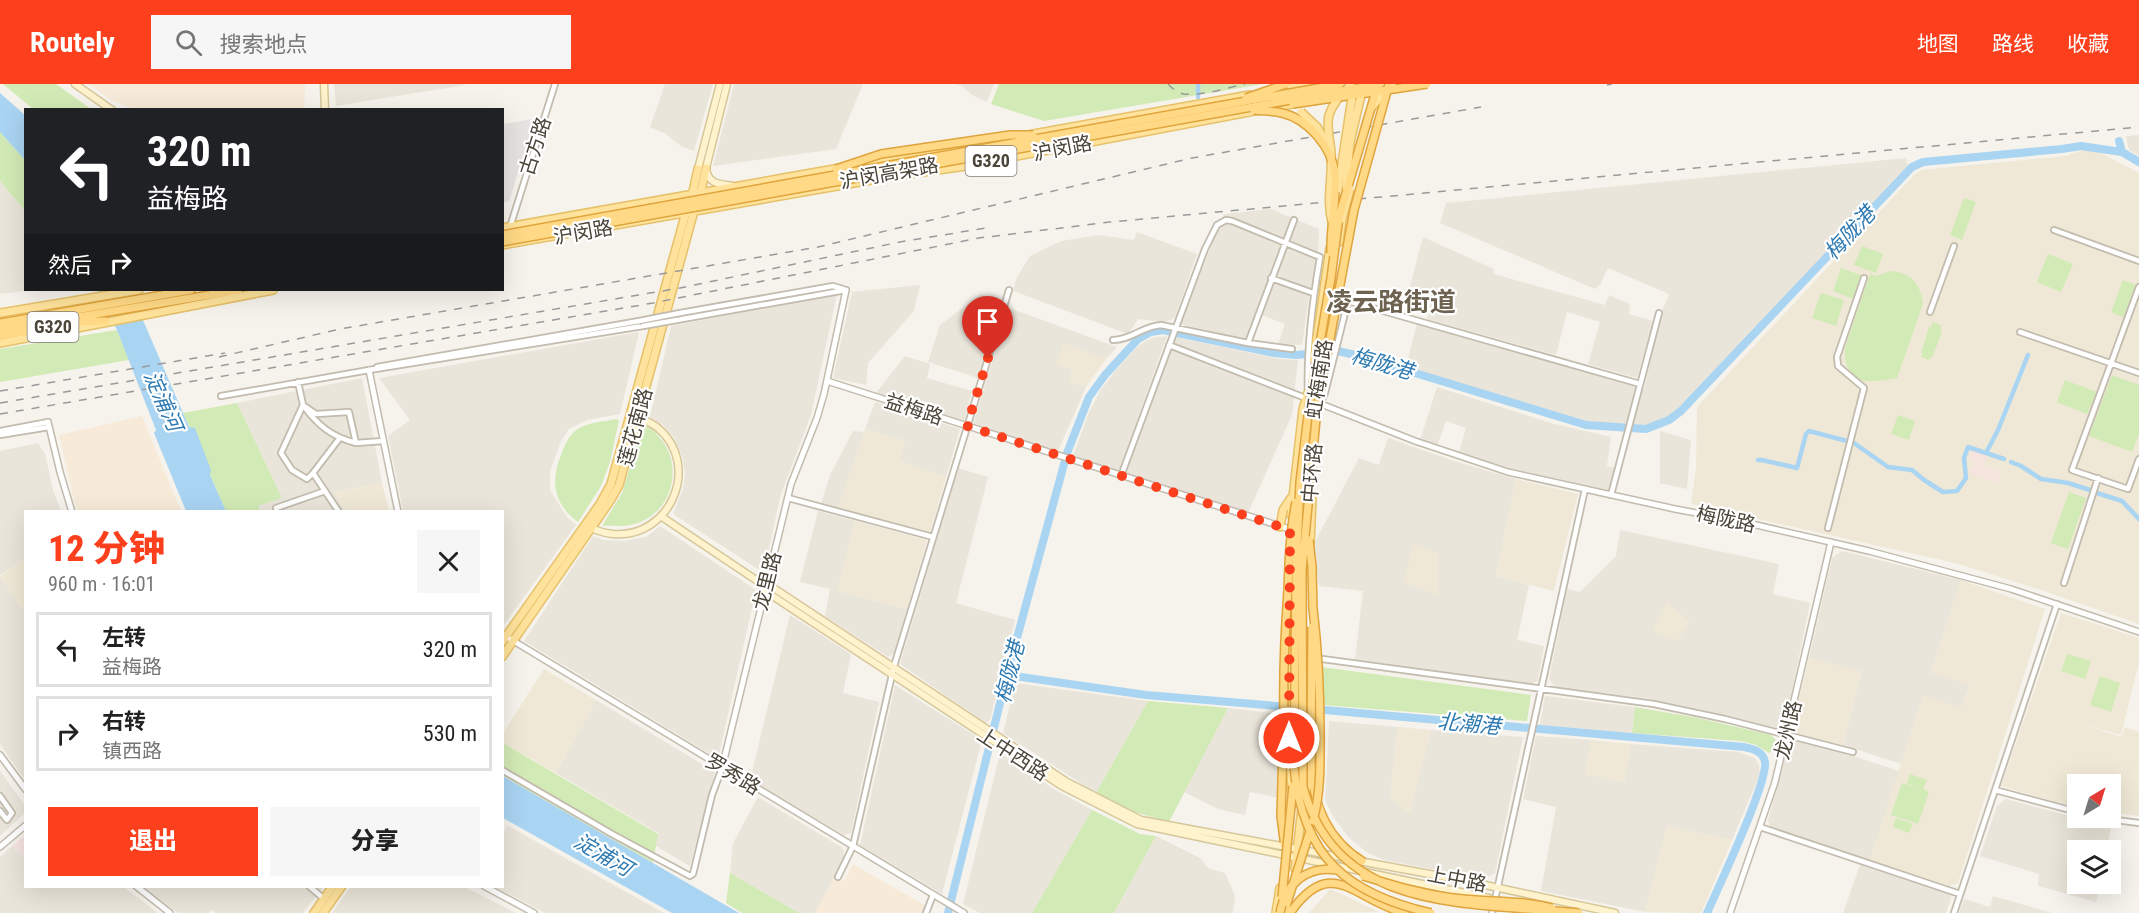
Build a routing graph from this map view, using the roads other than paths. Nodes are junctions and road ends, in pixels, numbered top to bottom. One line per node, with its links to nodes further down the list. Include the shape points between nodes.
1 (75, 84): 17 (main road)
2 (324, 84): 18 (main road)
3 (555, 84): 34 (street, 古方路)
4 (720, 84): 25 (main road)
5 (727, 84): 24 (main road)
6 (1286, 84): 20 (highway, bridge)
7 (1311, 84): 19 (main road, 沪闵路 / G320)
8 (1340, 84): 20 (highway, 沪闵高架路, bridge)
9 (1352, 84): 15 (main road); 20 (main road, 沪闵路, bridge); 23 (main road, bridge, via 1330,113); 35 (main road, 虹梅南路, bridge)
10 (1363, 84): 32 (main road, 虹梅南路, bridge, via 1350,142)
11 (1379, 84): 20 (highway, 沪闵高架路, bridge); 45 (highway, 中环路, bridge, via 1339,217)
12 (1395, 84): 13 (main road, 沪闵路 / G320); 15 (main road, 沪闵路 / G320); 32 (main road, bridge, via 1377,100 1366,118); 110 (highway, 中环路, bridge, via 1354,210 1317,408)
13 (1408, 84)
14 (1427, 84): 21 (highway, bridge)
15 (1340, 96): 16 (main road, 沪闵路 / G320)
16 (1287, 105): 23 (main road, bridge, via 1317,128); 30 (main road, 沪闵路 / G320)
17 (109, 108)
18 (325, 108)
19 (1177, 108): 20 (main road, 沪闵路, via 1190,114); 26 (main road, 沪闵路 / G320)
20 (1224, 109): 21 (highway, bridge); 22 (highway, 沪闵高架路, bridge); 39 (highway, 沪闵高架路, bridge)
21 (1252, 110): 45 (highway, bridge, via 1282,113 1301,122 1328,152 1335,172)
22 (1048, 135): 26 (highway, bridge, via 1010,135 881,154); 37 (highway, 沪闵高架路, bridge)
23 (1331, 154): 35 (main road, bridge, via 1329,212)
24 (706, 168): 27 (main road, via 707,177 713,182); 28 (main road, 莲花南路)
25 (698, 169): 29 (main road, 莲花南路)
26 (836, 169): 27 (main road, 沪闵路 / G320)
27 (734, 186): 28 (main road, 沪闵路 / G320)
28 (701, 192): 29 (main road, 沪闵路 / G320); 30 (main road, 莲花南路)
29 (692, 194): 31 (main road, 莲花南路); 34 (main road, 沪闵路 / G320)
30 (694, 213): 31 (main road, 沪闵路 / G320); 80 (main road, 莲花南路)
31 (686, 214): 41 (main road, 沪闵路 / G320); 107 (main road, 莲花南路, via 611,484)
32 (1342, 219): 78 (main road, 虹梅南路, bridge)
33 (1294, 220): 38 (street)
34 (505, 227): 41 (street, 古方路)
35 (1333, 228): 69 (main road, 虹梅南路, bridge)
36 (2054, 230): 43 (street)
37 (504, 235)
38 (1285, 243): 44 (street); 54 (street, via 1320,256); 61 (street, via 1232,221 1217,225)
39 (504, 244)
40 (504, 244): 41 (main road, 沪闵路 / G320)
41 (512, 244)
42 (1954, 246): 56 (street)
43 (2139, 261)
44 (1271, 278): 54 (street); 66 (street)
45 (1331, 278): 96 (highway, 中环路, bridge)
46 (1864, 278): 109 (street, via 1837,357 1838,366 1864,388)
47 (2139, 287): 70 (street)
48 (846, 290): 71 (street, bridge); 71 (street, bridge, via 833,286 383,364); 73 (street, 龙里路)
49 (1009, 290): 82 (street)
50 (132, 291): 55 (main road, G320)
51 (185, 291): 58 (highway)
52 (232, 291): 58 (highway)
53 (268, 291): 59 (main road, G320)
54 (1313, 293): 69 (street)
55 (0, 312)
56 (1930, 312)
57 (1659, 313): 75 (street)
58 (33, 320): 60 (highway); 62 (highway)
59 (106, 321): 62 (highway, G320); 65 (main road)
60 (0, 322)
61 (1175, 327): 64 (street, via 1149,326 1127,338); 66 (street); 67 (street)
62 (0, 332)
63 (2020, 332): 70 (street)
64 (1113, 340)
65 (0, 343)
66 (1248, 343): 68 (street)
67 (1168, 345): 77 (street); 94 (street)
68 (1292, 349)
69 (1310, 361): 77 (main road, 虹梅南路)
70 (2110, 363): 72 (street); 95 (street, via 2072,470)
71 (369, 370): 74 (street); 86 (street)
72 (2139, 373)
73 (827, 381): 82 (street, 益梅路); 101 (street, 龙里路)
74 (298, 382): 76 (street); 79 (street)
75 (1640, 384): 78 (street, via 1348,301 1325,393); 99 (street)
76 (221, 396)
77 (1308, 399): 89 (main road, 虹梅南路); 91 (main road, 虹梅南路, via 1303,409)
78 (1318, 403): 88 (main road, 虹梅南路); 90 (main road, 虹梅南路); 97 (street, 梅陇路, via 1508,472)
79 (303, 405): 85 (street, via 323,429); 87 (street, via 316,414 349,412); 93 (street, via 281,453 292,470 307,479)
80 (638, 417): 106 (main road, via 660,430 676,458 678,483); 107 (main road, 莲花南路, via 619,485)
81 (48, 424): 83 (street); 84 (street); 102 (street)
82 (967, 426): 94 (street, 益梅路); 111 (street)
83 (0, 431)
84 (0, 435)
85 (339, 439): 87 (street); 93 (street)
86 (383, 441): 87 (street); 105 (street)
87 (356, 443)
88 (1315, 444): 90 (main road); 110 (main road, 虹梅南路)
89 (1305, 445): 91 (main road); 110 (main road, 虹梅南路)
90 (1308, 454): 110 (main road, 虹梅南路)
91 (1297, 459): 100 (main road, 虹梅南路)
92 (2139, 459): 95 (street, via 2128,489)
93 (313, 473): 98 (street)
94 (1121, 476): 108 (street, 益梅路)
95 (2098, 478): 116 (street)
96 (1300, 482): 131 (highway, bridge, via 1292,519 1283,672); 138 (highway, 中环路, bridge)
97 (1585, 489): 99 (street, 梅陇路); 130 (street)
98 (326, 491): 103 (street); 104 (street)
99 (1611, 495): 112 (street, 梅陇路)
100 (1292, 496): 108 (main road, via 1283,510); 110 (main road, 虹梅南路)
101 (788, 498): 111 (street); 115 (street, 龙里路)
102 (71, 510)
103 (277, 510)
104 (338, 510)
105 (398, 510)
106 (662, 517): 107 (main road, via 639,532 624,536 605,534); 115 (main road, 上中西路)
107 (589, 526): 123 (main road, 莲花南路)
108 (1280, 527): 110 (street, 益梅路)
109 (1828, 528)
110 (1301, 532): 113 (main road, 虹梅南路); 114 (main road, 虹梅南路); 119 (highway, bridge, via 1312,567); 124 (main road, 虹梅南路, via 1312,635); 126 (main road, 虹梅南路, via 1303,642); 171 (highway, 中环路, bridge, via 1304,787 1313,821 1327,846 1367,882 1414,900 1467,909)
111 (933, 537): 128 (street)
112 (1831, 543): 118 (street, 梅陇路, via 1976,579); 133 (street, 龙州路)
113 (1291, 561): 114 (main road); 121 (main road, 虹梅南路)
114 (1296, 576): 120 (main road, 虹梅南路)
115 (762, 583): 117 (main road, 上中西路); 128 (main road, 上中西路)
116 (2064, 583)
117 (765, 591): 129 (main road, 上中西路); 137 (street, 龙里路)
118 (2057, 604): 122 (street, 梅陇路); 142 (street)
119 (1313, 608): 139 (highway, bridge); 170 (highway, bridge, via 1319,668 1319,794)
120 (1294, 611): 121 (main road); 125 (main road, 虹梅南路)
121 (1289, 622): 125 (main road, 虹梅南路)
122 (2139, 632)
123 (506, 639): 137 (street, 罗秀路)
124 (1310, 649): 126 (main road, 虹梅南路); 127 (main road)
125 (1292, 656): 126 (street); 131 (main road, 虹梅南路, bridge)
126 (1307, 657): 127 (street); 144 (main road, 虹梅南路, bridge)
127 (1320, 658): 130 (street)
128 (894, 666): 129 (street); 132 (main road, 上中西路)
129 (892, 674): 132 (main road, 上中西路); 151 (street)
130 (1541, 688): 133 (street, via 1670,706); 159 (street)
131 (1289, 716): 153 (highway, via 1281,816); 153 (main road, 虹梅南路, via 1291,819)
132 (984, 731): 134 (main road, 上中西路)
133 (1786, 735): 135 (street); 150 (street, 龙州路)
134 (1000, 741): 153 (main road, 上中西路, via 1067,782 1141,820); 155 (main road, 上中西路, via 1062,786 1137,824)
135 (1853, 752)
136 (0, 755): 141 (street)
137 (722, 768): 140 (street, 龙里路, via 693,874 689,876); 151 (street, 罗秀路)
138 (1294, 768): 170 (highway, bridge); 178 (highway, 中环路, bridge, via 1307,828 1333,866 1377,897)
139 (1311, 769): 144 (highway); 157 (highway, via 1323,819 1346,850)
140 (504, 771)
141 (24, 787)
142 (1995, 790): 145 (street); 165 (street)
143 (0, 796): 146 (street, via 12,813 8,820)
144 (1303, 804): 154 (main road, 虹梅南路)
145 (2067, 809)
146 (0, 811)
147 (2121, 821): 148 (street)
148 (2139, 823)
149 (24, 827): 152 (street)
150 (1761, 827): 165 (street); 183 (street, 龙州路)
151 (853, 846): 158 (street); 166 (street, 罗秀路)
152 (0, 847)
153 (1285, 848): 154 (main road, 上中西路); 155 (main road, 虹梅南路)
154 (1299, 849): 156 (main road, 虹梅南路); 157 (main road, 上中路)
155 (1284, 856): 156 (main road, 上中西路); 170 (main road, 虹梅南路)
156 (1297, 858): 168 (main road, 上中路); 170 (main road, 虹梅南路)
157 (1362, 861): 159 (main road, 上中路)
158 (838, 878)
159 (1498, 887): 168 (street); 182 (main road, 上中路)
160 (139, 888): 172 (street)
161 (311, 888): 167 (street)
162 (332, 888): 167 (main road)
163 (341, 888): 174 (main road)
164 (488, 888): 175 (street)
165 (1960, 894): 184 (street)
166 (933, 895): 169 (street, 罗秀路); 176 (street)
167 (324, 899): 173 (main road)
168 (1495, 900): 179 (street); 180 (main road, 上中路)
169 (961, 912)
170 (1284, 912): 171 (highway, bridge, via 1287,892 1297,879 1326,869 1441,897 1523,902); 177 (highway, via 1314,887 1329,882)
171 (1569, 912): 181 (highway, 中环路, bridge)
172 (170, 913)
173 (314, 913)
174 (323, 913)
175 (534, 913)
176 (926, 913)
177 (1405, 913)
178 (1431, 913)
179 (1492, 913)
180 (1550, 913)
181 (1579, 913)
182 (1615, 913)
183 (1730, 913)
184 (1954, 913)

